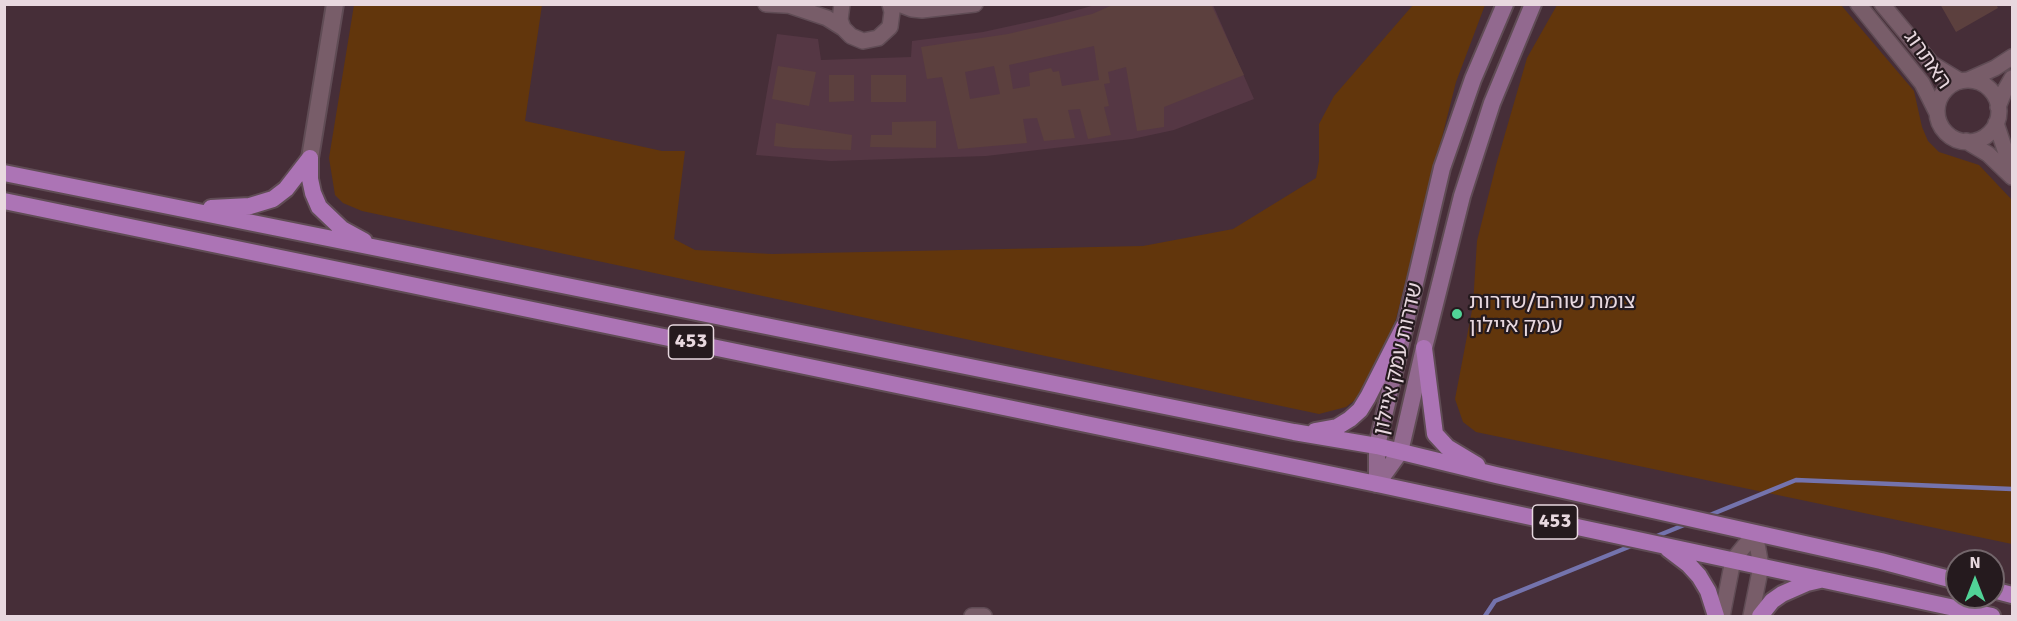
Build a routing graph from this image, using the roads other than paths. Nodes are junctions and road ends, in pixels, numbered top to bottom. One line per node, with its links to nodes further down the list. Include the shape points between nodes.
1 (335, 4): 23 (street)
2 (766, 4): 12 (street)
3 (818, 4): 12 (street)
4 (842, 4): 14 (street)
5 (890, 4): 15 (street, via 892,20)
6 (899, 4): 13 (street)
7 (975, 4): 13 (street)
8 (1505, 4): 30 (main road, שדרות עמק איילון, via 1442,168)
9 (1533, 4): 31 (main road, שדרות עמק איילון, via 1491,103 1462,196)
10 (1858, 4): 20 (street, האתרוג, via 1922,83)
11 (1882, 4): 18 (street, האתרוג, via 1932,64)
12 (792, 6): 14 (street)
13 (932, 10): 15 (street)
14 (843, 28): 15 (street, via 863,41 878,38)
15 (887, 30)
16 (2013, 57): 18 (street, האתרוג)
17 (2013, 78): 19 (street)
18 (1964, 80): 19 (street, via 1991,90); 20 (street, via 1942,94)
19 (1998, 107): 21 (street)
20 (1937, 113): 22 (street, via 1946,133)
21 (1996, 123): 22 (street, via 1985,136); 24 (street)
22 (1966, 141): 26 (street, via 1988,154)
23 (310, 158): 28 (main road, via 273,199 250,206); 29 (main road, via 310,179 319,207 342,229)
24 (2013, 162)
25 (4, 172): 28 (main road, 453)
26 (2013, 177)
27 (4, 201): 36 (main road, 453)
28 (189, 210): 29 (main road, 453)
29 (378, 249): 32 (main road, 453)
30 (1404, 326): 32 (main road, via 1368,397 1350,419 1321,431); 33 (main road, שדרות עמק איילון)
31 (1424, 348): 34 (main road, שדרות עמק איילון); 35 (main road, via 1435,434 1447,447)
32 (1294, 432): 33 (main road, 453)
33 (1377, 446): 34 (main road, 453); 36 (main road, שדרות עמק איילון)
34 (1400, 452): 35 (main road, 453); 36 (main road, שדרות עמק איילון)
35 (1496, 475): 37 (main road, 453)
36 (1377, 484): 38 (main road, 453)
37 (1755, 533): 39 (street); 40 (street); 41 (main road, 453)
38 (1662, 545): 39 (main road, 453); 45 (main road, via 1699,576)
39 (1734, 560): 40 (main road, 453); 46 (street)
40 (1761, 566): 42 (main road, 453); 47 (street)
41 (1945, 578)
42 (1824, 579): 48 (main road, via 1782,594); 49 (main road, 453)
43 (972, 616): 44 (street)
44 (984, 616)
45 (1716, 616)
46 (1722, 616)
47 (1751, 616)
48 (1760, 616)
49 (1992, 616)

